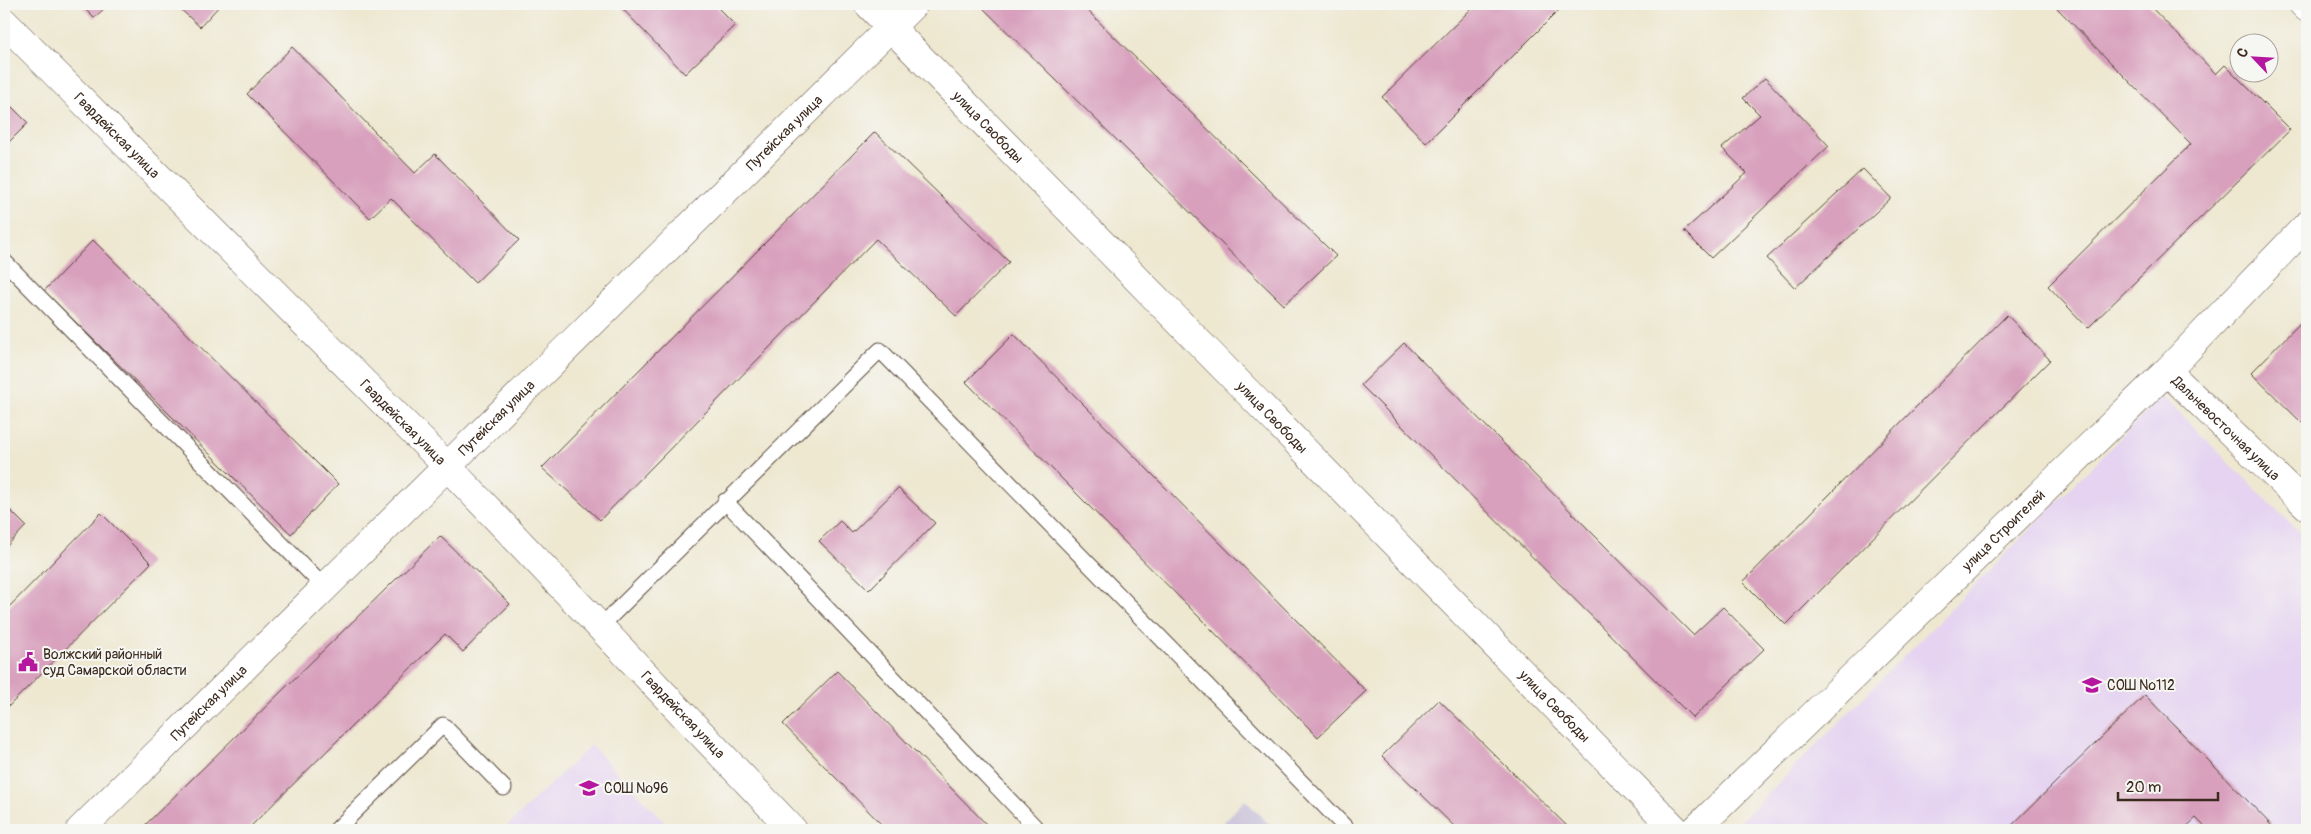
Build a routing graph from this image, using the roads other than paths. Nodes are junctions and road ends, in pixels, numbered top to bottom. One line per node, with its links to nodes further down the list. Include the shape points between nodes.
1 (868, 4): 6 (street, улица Свободы)
2 (914, 4): 6 (street, Путейская улица)
3 (2303, 4): 4 (street)
4 (2307, 8)
5 (4, 22): 10 (street, Гвардейская улица)
6 (891, 28): 10 (street, Путейская улица); 21 (street, улица Свободы)
7 (2304, 233): 9 (street, улица Строителей)
8 (4, 261): 13 (lane)
9 (2167, 371): 12 (street, Дальневосточная улица); 22 (street, улица Строителей)
10 (447, 466): 13 (street, Путейская улица); 14 (street, Гвардейская улица)
11 (725, 501): 14 (lane); 19 (lane); 20 (lane, via 880,350)
12 (2307, 506)
13 (324, 587): 16 (street, Путейская улица)
14 (600, 627): 18 (street, Гвардейская улица)
15 (504, 788): 17 (lane, via 442,725)
16 (80, 830)
17 (336, 830)
18 (793, 830)
19 (1038, 830)
20 (1348, 830)
21 (1676, 830)
22 (1695, 830)

